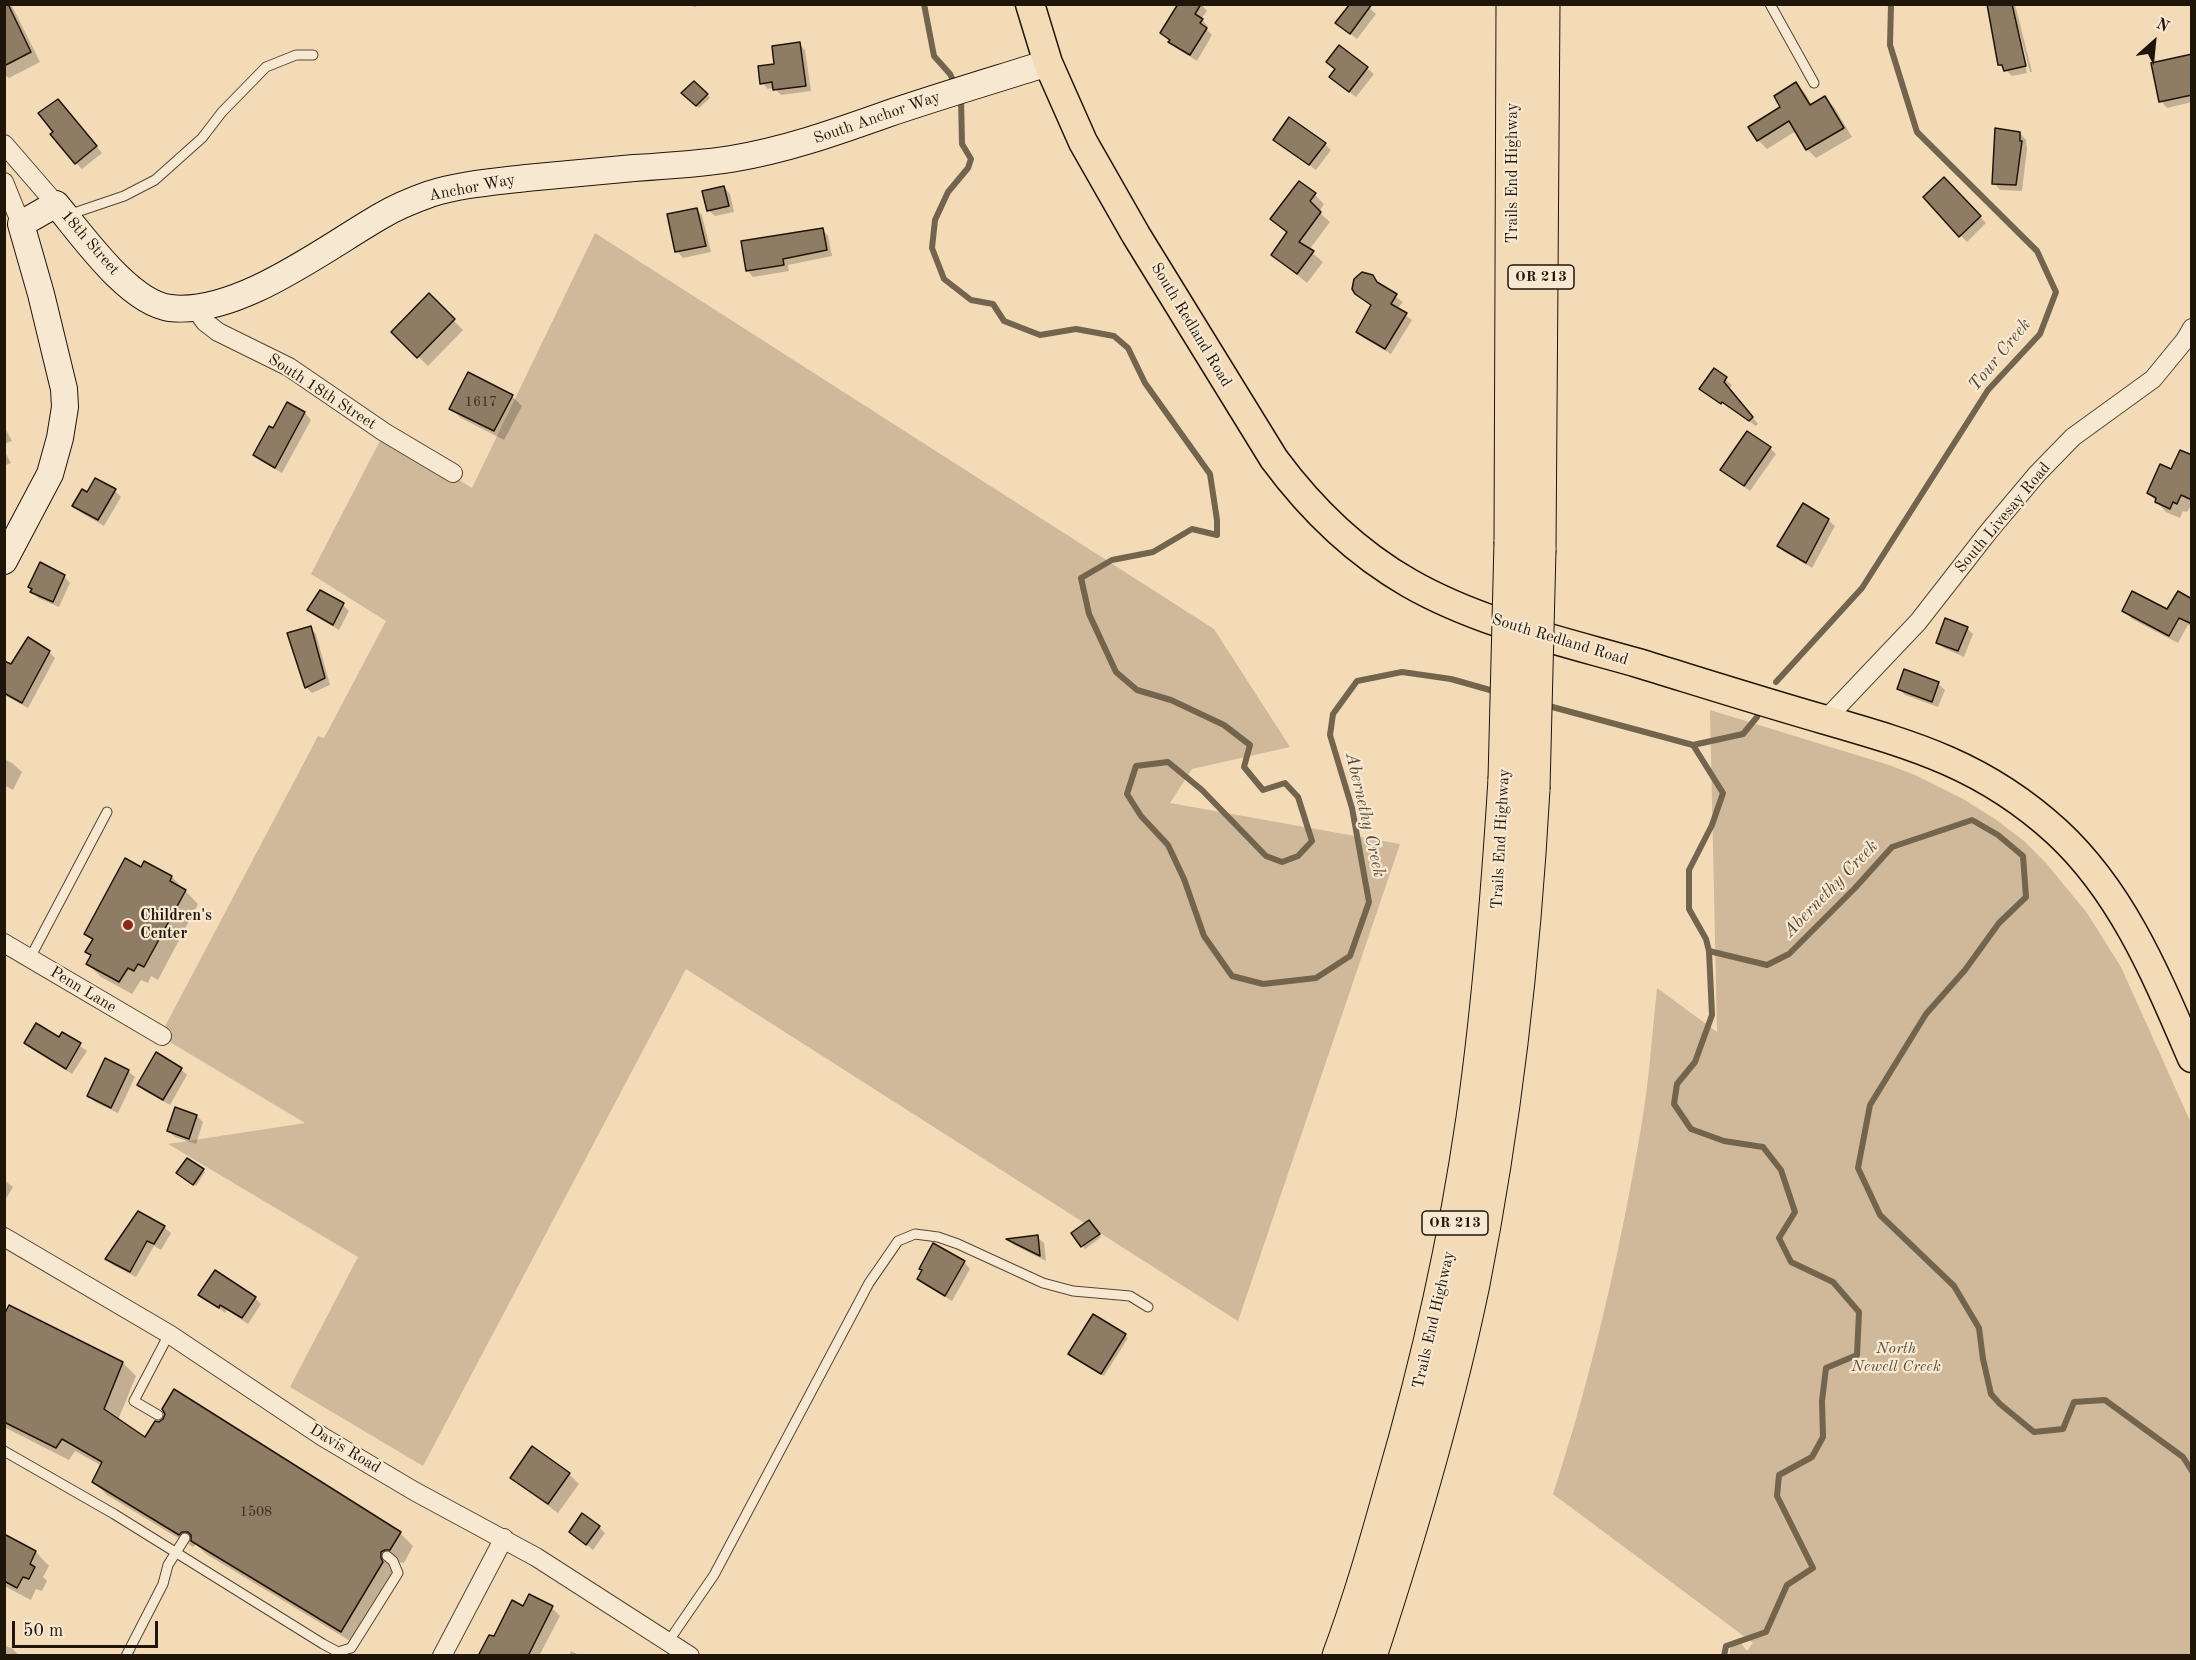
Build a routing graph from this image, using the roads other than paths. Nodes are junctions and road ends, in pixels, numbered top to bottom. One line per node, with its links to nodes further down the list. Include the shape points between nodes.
1 (1030, 4): 6 (main road, South Redland Road)
2 (1513, 4): 16 (highway, Trails End Highway / OR 213)
3 (1543, 4): 16 (highway, Trails End Highway / OR 213)
4 (1770, 4): 7 (lane)
5 (313, 55): 11 (lane, via 296,56 266,67 202,138 155,180 124,196)
6 (1048, 63): 9 (street, South Anchor Way, via 825,137); 18 (main road, South Redland Road, via 1099,172 1253,426 1294,485 1344,537 1410,584 1477,614)
7 (1814, 83)
8 (4, 144): 11 (street, 18th Street)
9 (703, 163): 13 (street, Anchor Way, via 523,179 439,192 382,215 251,291)
10 (4, 182): 12 (street)
11 (61, 210): 12 (street); 13 (street, 18th Street, via 136,294 168,308)
12 (21, 224): 17 (street, via 64,389 64,416 56,458 45,485)
13 (194, 307): 15 (street, South 18th Street, via 218,332 289,367 384,432)
14 (2192, 328): 18 (street, South Livesay Road, via 2153,379 2080,432 2042,470 1918,622)
15 (453, 473)
16 (1525, 546): 19 (highway, Trails End Highway / OR 213, bridge)
17 (4, 561)
18 (1825, 720): 24 (main road, South Redland Road, via 1947,759 2010,794 2059,834 2099,879 2133,930)
19 (1519, 784): 38 (highway, Trails End Highway / OR 213, via 1497,900 1473,1118 1455,1223 1402,1451); 39 (highway, Trails End Highway / OR 213, via 1526,909 1498,1148 1472,1286 1430,1464)
20 (107, 812): 22 (lane)
21 (4, 943): 22 (street, Penn Lane)
22 (30, 958): 23 (street, Penn Lane)
23 (162, 1036)
24 (2192, 1058)
25 (4, 1237): 27 (street, Davis Road)
26 (1148, 1307): 34 (lane, via 1130,1296 1073,1291 1043,1282 938,1237 915,1234 898,1241 869,1283 714,1575)
27 (169, 1334): 28 (lane, via 134,1401); 31 (street, Davis Road, via 323,1437)
28 (158, 1415)
29 (4, 1451): 32 (lane)
30 (185, 1538): 32 (lane)
31 (504, 1538): 34 (street, Davis Road); 36 (street)
32 (176, 1553): 33 (lane, via 338,1652 351,1648 398,1573); 35 (lane)
33 (387, 1556)
34 (668, 1642): 37 (street, Davis Road)
35 (126, 1656)
36 (442, 1656)
37 (690, 1656)
38 (1340, 1656)
39 (1370, 1656)

